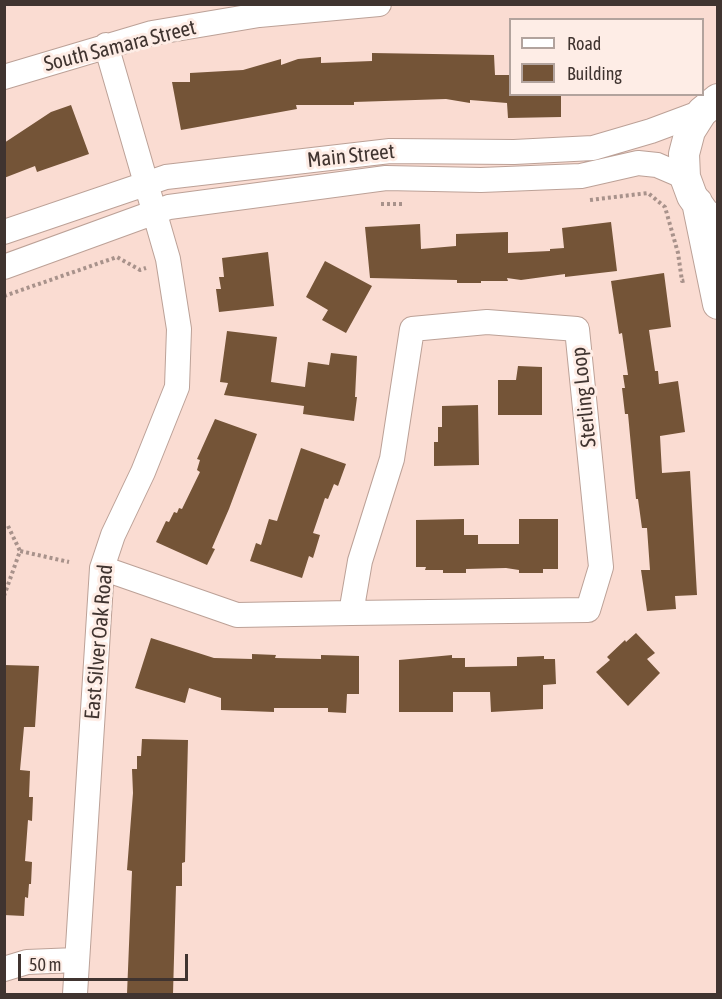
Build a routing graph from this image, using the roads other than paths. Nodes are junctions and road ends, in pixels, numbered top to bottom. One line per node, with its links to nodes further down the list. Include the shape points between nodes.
1 (379, 4): 2 (street, South Samara Street, via 259,15)
2 (106, 45): 3 (street, South Samara Street); 5 (street, East Silver Oak Road)
3 (4, 77)
4 (710, 105): 5 (street, Main Street, via 651,131 593,148 390,151 166,177); 6 (main road, via 690,132 684,154)
5 (149, 199): 6 (street, Main Street, via 169,207 386,178 580,176 638,163 657,165); 7 (street, Main Street); 8 (street, Main Street); 10 (street, East Silver Oak Road, via 168,259 178,329 177,387)
6 (700, 200): 9 (main road)
7 (4, 232)
8 (4, 267)
9 (717, 304)
10 (102, 568): 11 (street, via 237,615); 12 (street, East Silver Oak Road)
11 (351, 614): 11 (street, Sterling Loop, via 588,610 601,567 577,329 487,322 412,329 392,459 360,561)
12 (76, 960): 13 (street, via 27,962); 14 (street, East Silver Oak Road)
13 (4, 969)
14 (75, 994)

